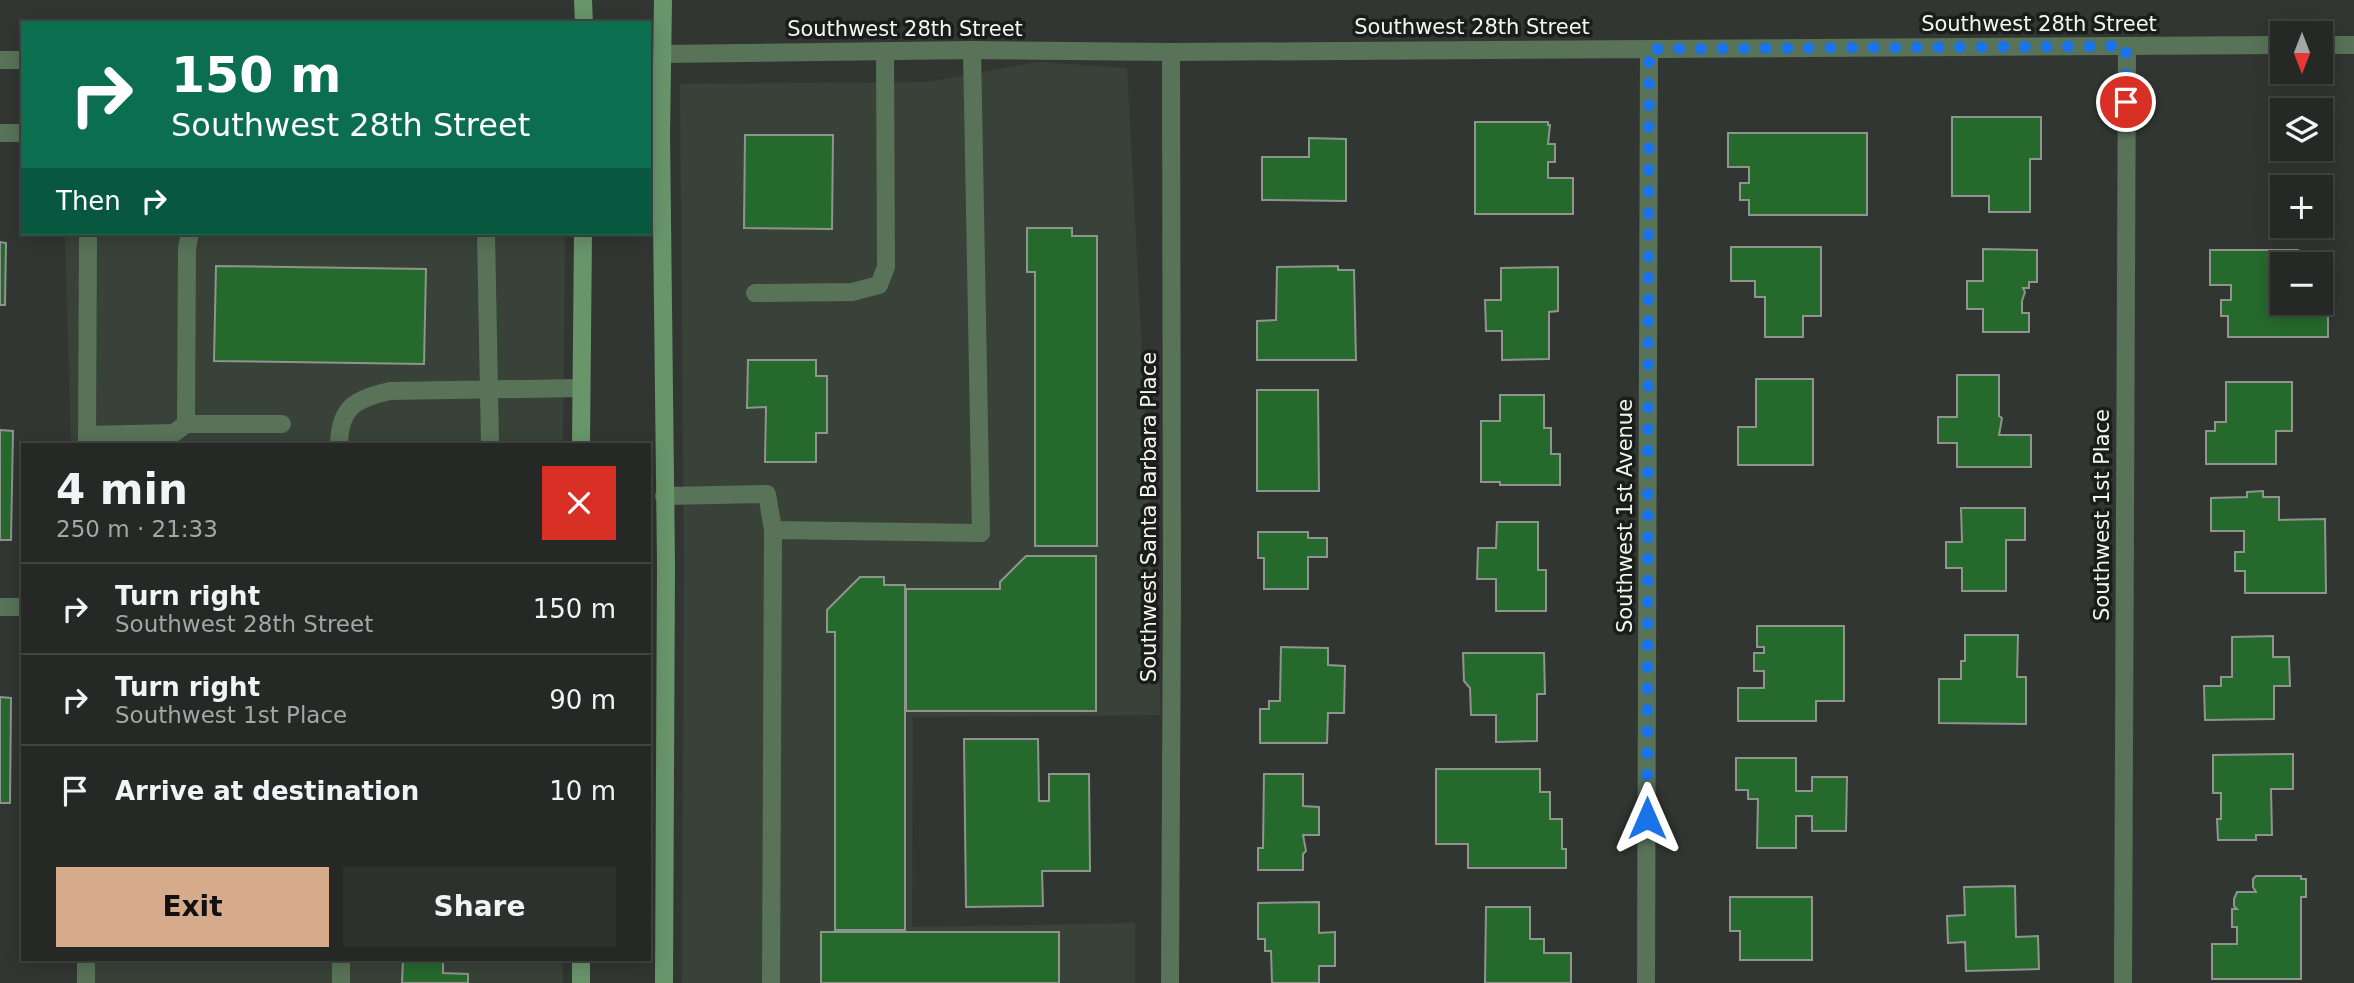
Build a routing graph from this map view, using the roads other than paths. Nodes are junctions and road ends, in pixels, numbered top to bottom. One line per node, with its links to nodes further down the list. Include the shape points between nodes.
1 (583, 0): 3 (main road)
2 (663, 0): 12 (main road)
3 (584, 21)
4 (2333, 45): 5 (street)
5 (2354, 45)
6 (2126, 46): 7 (street, Southwest 28th Street); 8 (street, Southwest 28th Street); 44 (street, Southwest 1st Place)
7 (2270, 46)
8 (1649, 49): 11 (street, Southwest 28th Street); 43 (street, Southwest 1st Avenue)
9 (972, 50): 10 (street, Southwest 28th Street); 11 (street, Southwest 28th Street); 31 (street, via 981,533)
10 (885, 52): 12 (street, Southwest 28th Street); 21 (street, via 886,267 879,285 852,292)
11 (1171, 52): 42 (street, Southwest Santa Barbara Place)
12 (656, 55): 30 (main road)
13 (0, 60): 14 (street)
14 (21, 60)
15 (0, 133): 16 (street)
16 (21, 133)
17 (88, 235): 26 (street)
18 (190, 235): 24 (street)
19 (486, 235): 23 (street)
20 (583, 235): 22 (main road)
21 (755, 293)
22 (581, 388): 23 (street); 29 (main road)
23 (488, 390): 27 (street, via 390,391 370,396 354,403 344,415); 28 (street)
24 (186, 424): 25 (street); 26 (street, via 174,433)
25 (282, 424)
26 (87, 440)
27 (338, 443)
28 (490, 443)
29 (581, 443)
30 (664, 496): 31 (street, via 767,494); 40 (main road)
31 (773, 530): 41 (street)
32 (0, 607): 33 (street)
33 (21, 607)
34 (86, 961): 37 (street)
35 (341, 961): 38 (street)
36 (581, 961): 39 (main road)
37 (86, 983)
38 (341, 983)
39 (581, 983)
40 (664, 983)
41 (771, 983)
42 (1170, 983)
43 (1646, 983)
44 (2123, 983)

